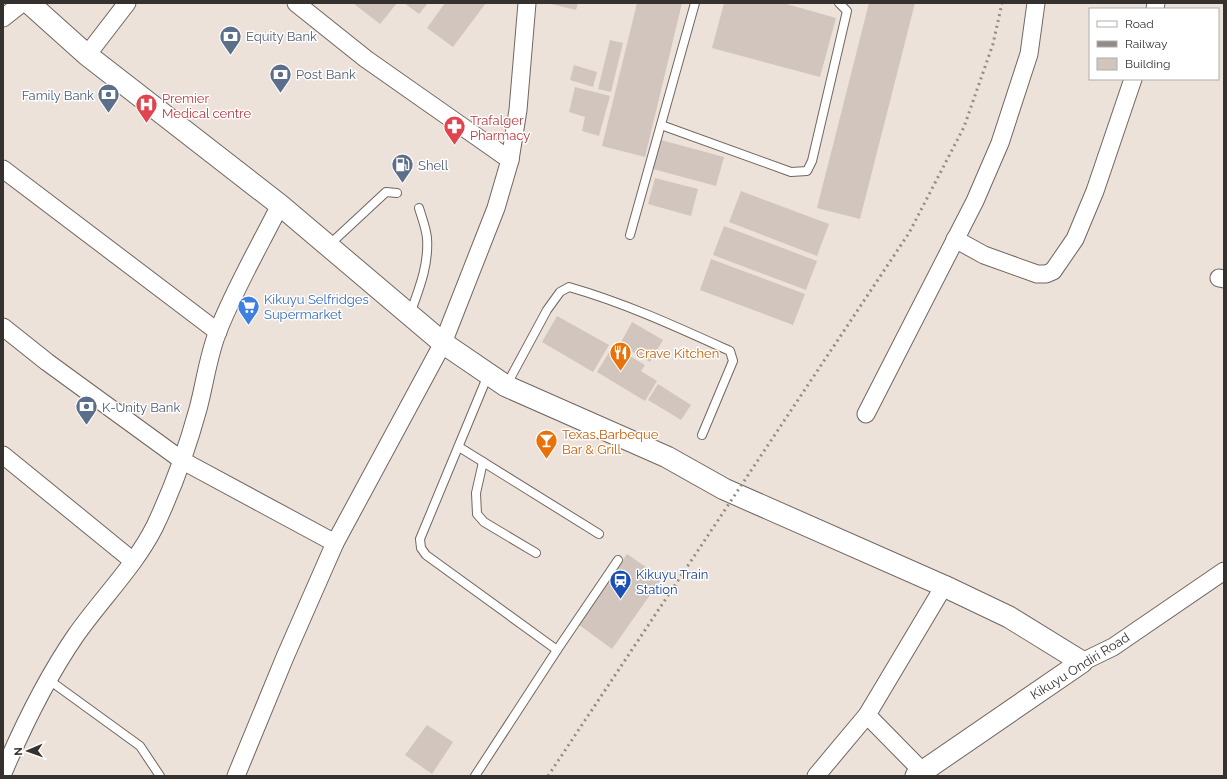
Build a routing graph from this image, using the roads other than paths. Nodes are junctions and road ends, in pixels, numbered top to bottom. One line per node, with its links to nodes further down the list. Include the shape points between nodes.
1 (22, 3): 9 (street)
2 (29, 3): 10 (street)
3 (127, 3): 10 (street)
4 (296, 3): 13 (street, via 366,59)
5 (527, 3): 13 (street, via 518,110)
6 (696, 3): 12 (lane)
7 (839, 3): 12 (lane, via 847,11 812,161 807,171 791,172)
8 (1036, 3): 19 (street, via 1029,54 1000,143)
9 (3, 18)
10 (87, 55): 16 (street)
11 (1133, 80): 19 (street, via 1095,191 1075,239 1054,271 1037,274 984,255)
12 (661, 125): 18 (lane)
13 (510, 160): 24 (street, via 496,208)
14 (3, 169): 23 (street)
15 (397, 193): 20 (lane, via 386,192)
16 (280, 205): 20 (street); 23 (street)
17 (419, 208): 21 (lane, via 427,238 427,261)
18 (630, 235)
19 (955, 239): 27 (street)
20 (328, 246): 21 (street)
21 (409, 315): 24 (street)
22 (3, 327): 31 (street, via 46,362)
23 (218, 332): 31 (street, via 206,368)
24 (443, 343): 25 (street); 34 (street)
25 (488, 374): 26 (street); 29 (lane)
26 (506, 386): 28 (lane, via 547,310 560,292 570,287 673,325 730,351 733,361); 39 (street, via 667,457 724,490)
27 (866, 414)
28 (702, 435)
29 (459, 447): 32 (lane); 40 (lane, via 420,539 421,548 426,555)
30 (3, 455): 37 (street)
31 (183, 461): 34 (street); 37 (street, via 154,528)
32 (483, 462): 33 (lane); 35 (lane, via 476,494 477,514 484,522)
33 (599, 534)
34 (335, 543): 47 (street)
35 (536, 553)
36 (618, 560): 40 (lane)
37 (133, 561): 42 (street, via 77,634)
38 (1224, 571): 41 (street, Kikuyu Ondiri Road, via 1113,647)
39 (944, 586): 41 (street, via 1009,617); 43 (street)
40 (557, 650): 48 (lane)
41 (1082, 662): 45 (street, Kikuyu Ondiri Road)
42 (49, 680): 44 (street); 46 (lane, via 140,746)
43 (867, 715): 45 (street); 49 (street)
44 (3, 773)
45 (919, 774)
46 (160, 776)
47 (236, 776)
48 (475, 776)
49 (816, 776)

